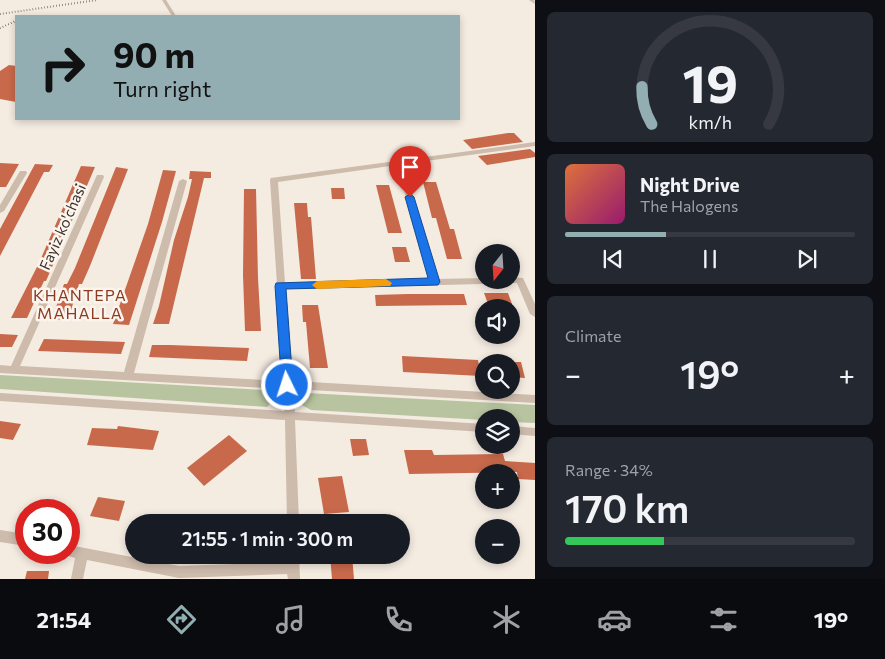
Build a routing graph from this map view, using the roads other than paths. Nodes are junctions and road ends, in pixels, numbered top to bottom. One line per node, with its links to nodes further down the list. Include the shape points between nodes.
1 (164, 0): 4 (street)
2 (531, 0): 3 (street)
3 (535, 3)
4 (173, 15)
5 (535, 144): 6 (street)
6 (400, 163): 11 (street); 12 (street, via 274,180)
7 (22, 173): 10 (street)
8 (100, 177): 15 (street, Fayiz ko'chasi)
9 (183, 181): 16 (street)
10 (0, 211)
11 (434, 282): 12 (street); 13 (street, via 520,280)
12 (280, 286): 17 (street)
13 (535, 314)
14 (0, 369): 15 (street)
15 (14, 369): 16 (street)
16 (128, 376): 17 (street)
17 (287, 385): 19 (street); 20 (street)
18 (0, 397): 20 (street)
19 (535, 399)
20 (290, 416): 21 (street); 24 (street)
21 (475, 427)
22 (520, 431): 23 (street)
23 (535, 432)
24 (293, 514)
25 (0, 536): 26 (street)
26 (15, 538)
27 (82, 555): 28 (street, via 179,572); 29 (street)
28 (294, 567)
29 (77, 579)

